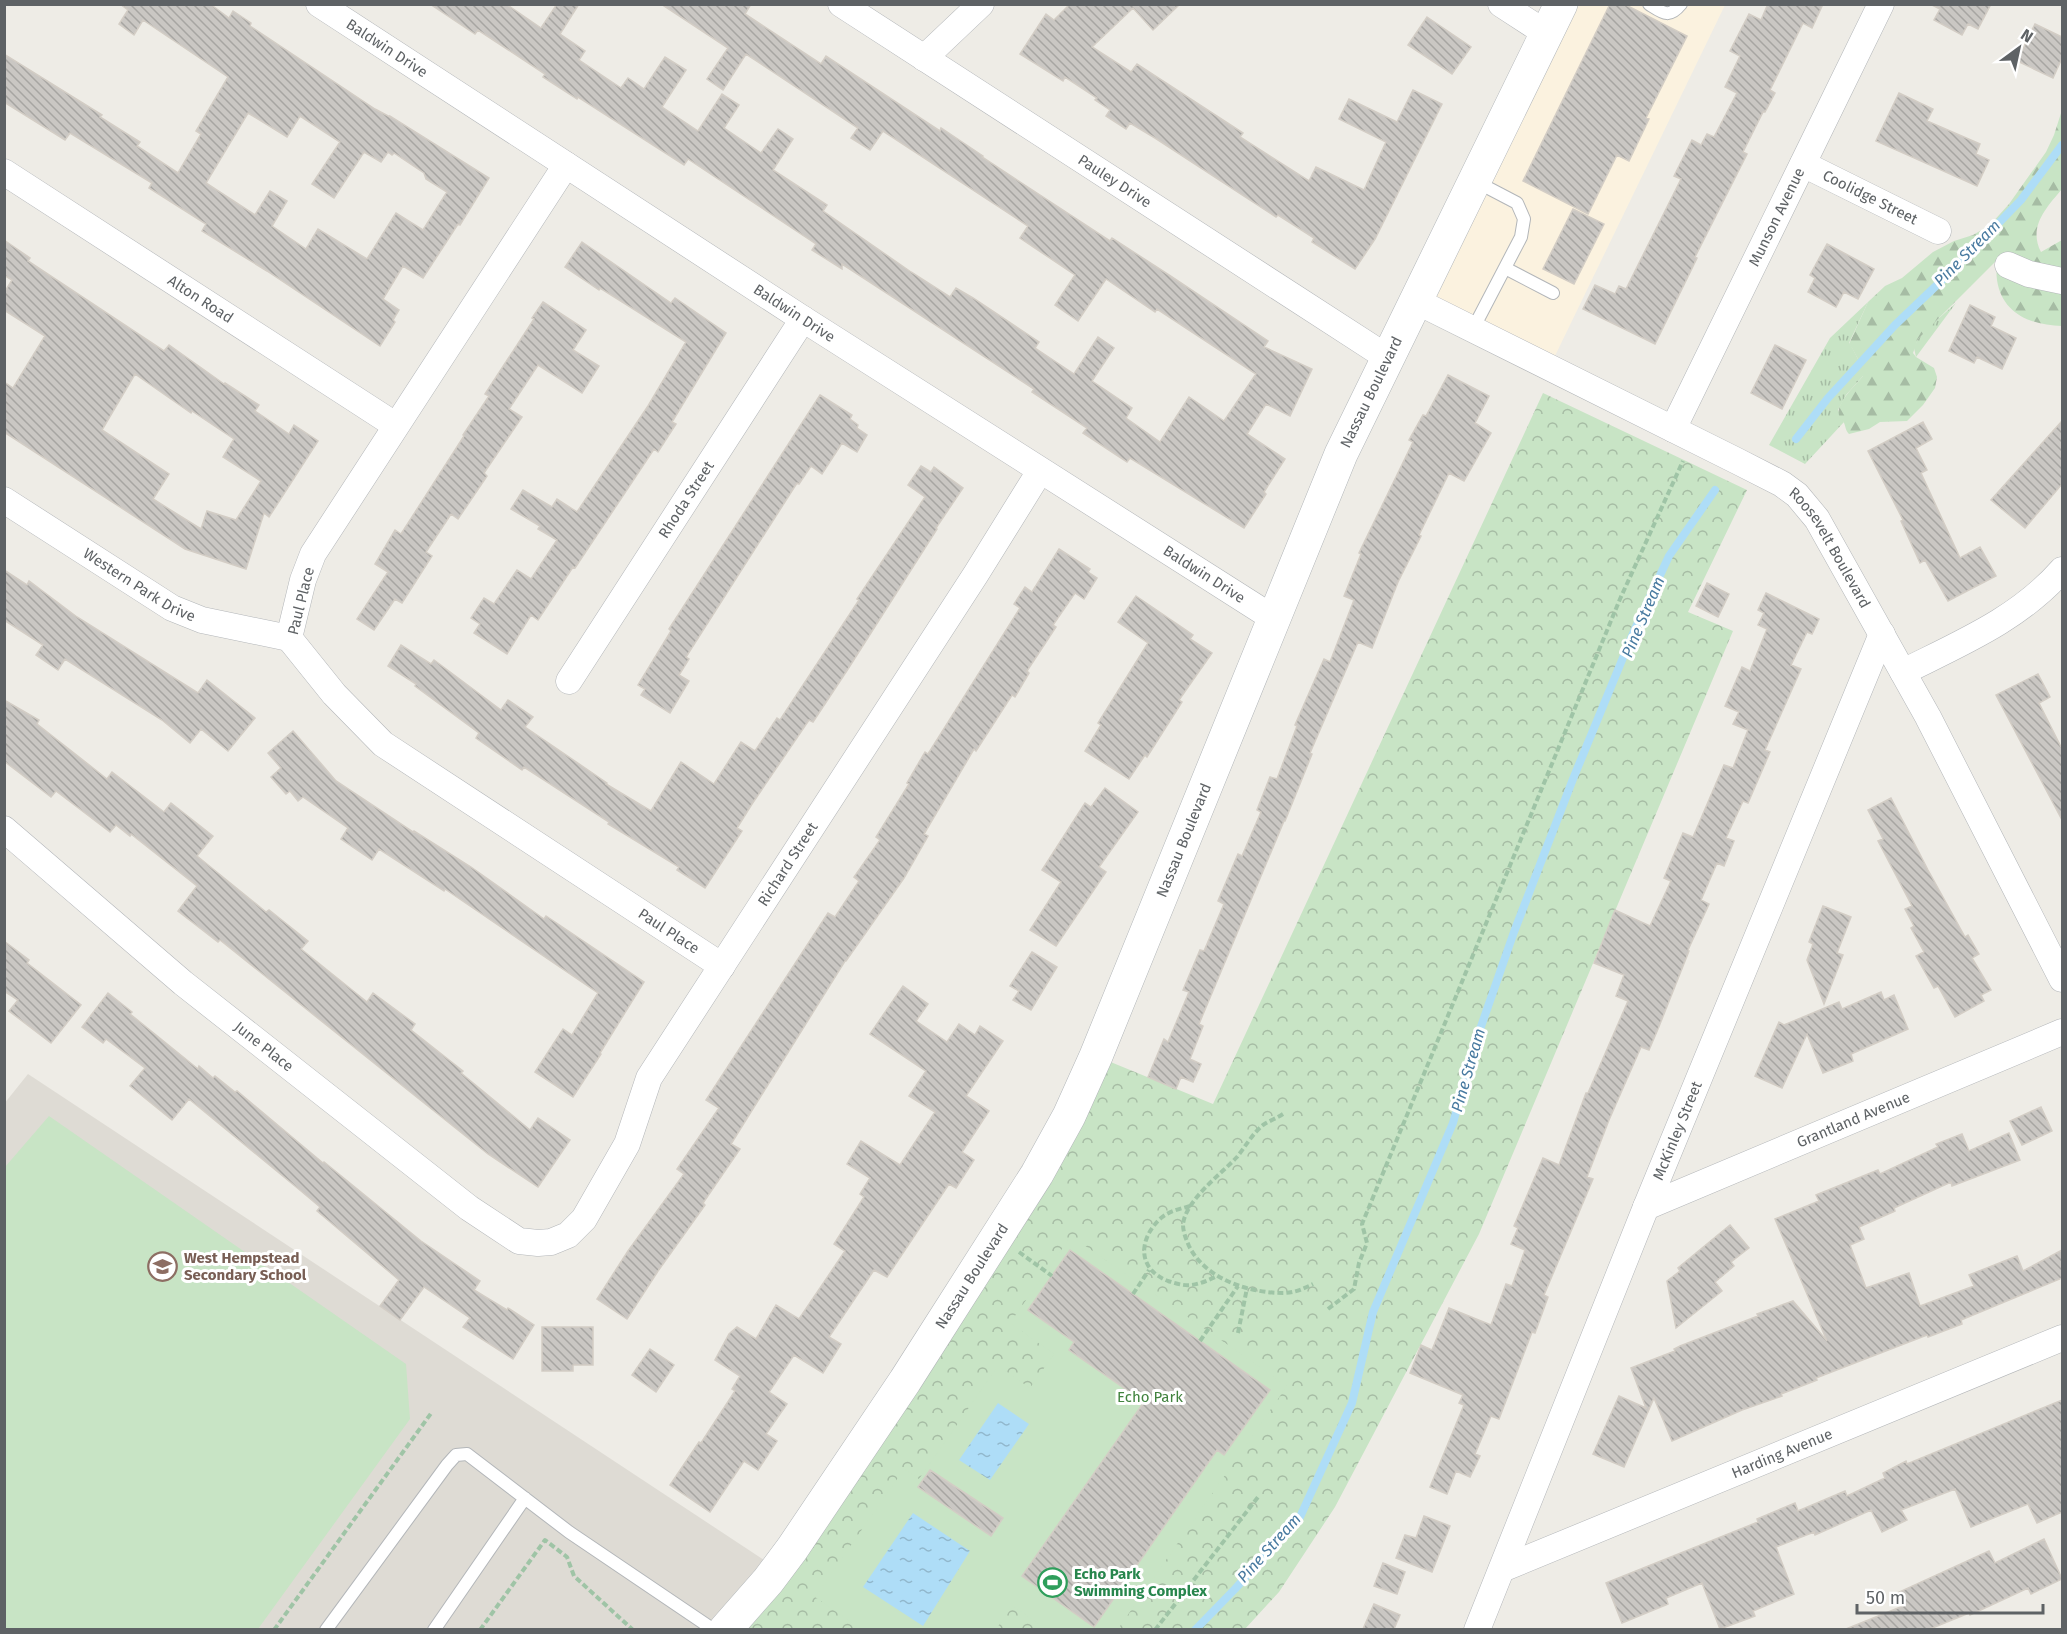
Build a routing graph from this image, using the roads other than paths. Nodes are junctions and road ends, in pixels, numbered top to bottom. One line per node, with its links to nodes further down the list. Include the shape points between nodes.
1 (319, 4): 12 (street, Baldwin Drive)
2 (841, 4): 10 (street, Pauley Drive)
3 (981, 4): 10 (street)
4 (1501, 4): 9 (street)
5 (1561, 4): 9 (main road, Nassau Boulevard)
6 (1649, 4): 7 (lane, via 1665,14)
7 (1681, 4)
8 (1881, 4): 11 (street, Munson Avenue)
9 (1546, 34): 14 (main road, Nassau Boulevard)
10 (924, 58): 23 (street, Pauley Drive)
11 (1803, 164): 15 (street, Coolidge Street); 25 (street, Munson Avenue)
12 (566, 165): 21 (street, Baldwin Drive); 24 (street, Paul Place)
13 (4, 172): 24 (street, Alton Road)
14 (1475, 181): 17 (lane, via 1517,203 1524,219 1521,237); 20 (main road, Nassau Boulevard)
15 (1938, 231)
16 (2008, 265): 18 (street)
17 (1505, 268): 19 (lane); 22 (lane)
18 (2062, 281)
19 (1553, 293)
20 (1416, 301): 22 (street, Roosevelt Boulevard); 23 (main road, Nassau Boulevard)
21 (803, 319): 26 (street, Baldwin Drive); 33 (street, Rhoda Street)
22 (1473, 329): 25 (street, Roosevelt Boulevard)
23 (1388, 358): 29 (main road, Nassau Boulevard, via 1341,454)
24 (395, 425): 31 (street, Paul Place, via 314,554 303,580)
25 (1672, 429): 30 (street, Roosevelt Boulevard, via 1797,495 1817,519)
26 (1040, 471): 29 (street, Baldwin Drive); 35 (street, Richard Street)
27 (4, 500): 31 (street, Western Park Drive, via 172,608 202,620)
28 (2062, 570): 32 (street, via 2033,599 1992,628)
29 (1273, 618): 46 (main road, Nassau Boulevard, via 1096,1056 1063,1126 905,1381 792,1549)
30 (1882, 634): 32 (street, Roosevelt Boulevard); 38 (street, McKinley Street)
31 (289, 638): 35 (street, Paul Place, via 334,694 383,744)
32 (1903, 672): 36 (street, Roosevelt Boulevard)
33 (569, 681)
34 (4, 830): 39 (street, June Place, via 183,982 460,1200 519,1241)
35 (722, 966): 39 (street, Richard Street, via 649,1078 627,1144 584,1219 568,1234)
36 (2062, 979)
37 (2062, 1032): 38 (street, Grantland Avenue)
38 (1646, 1208): 42 (street, McKinley Street)
39 (538, 1243)
40 (2062, 1338): 42 (street, Harding Avenue)
41 (525, 1498): 43 (lane, via 468,1454 456,1455); 44 (lane); 45 (lane)
42 (1502, 1569): 47 (street, McKinley Street)
43 (326, 1629)
44 (434, 1629)
45 (714, 1629)
46 (725, 1629)
47 (1477, 1629)

